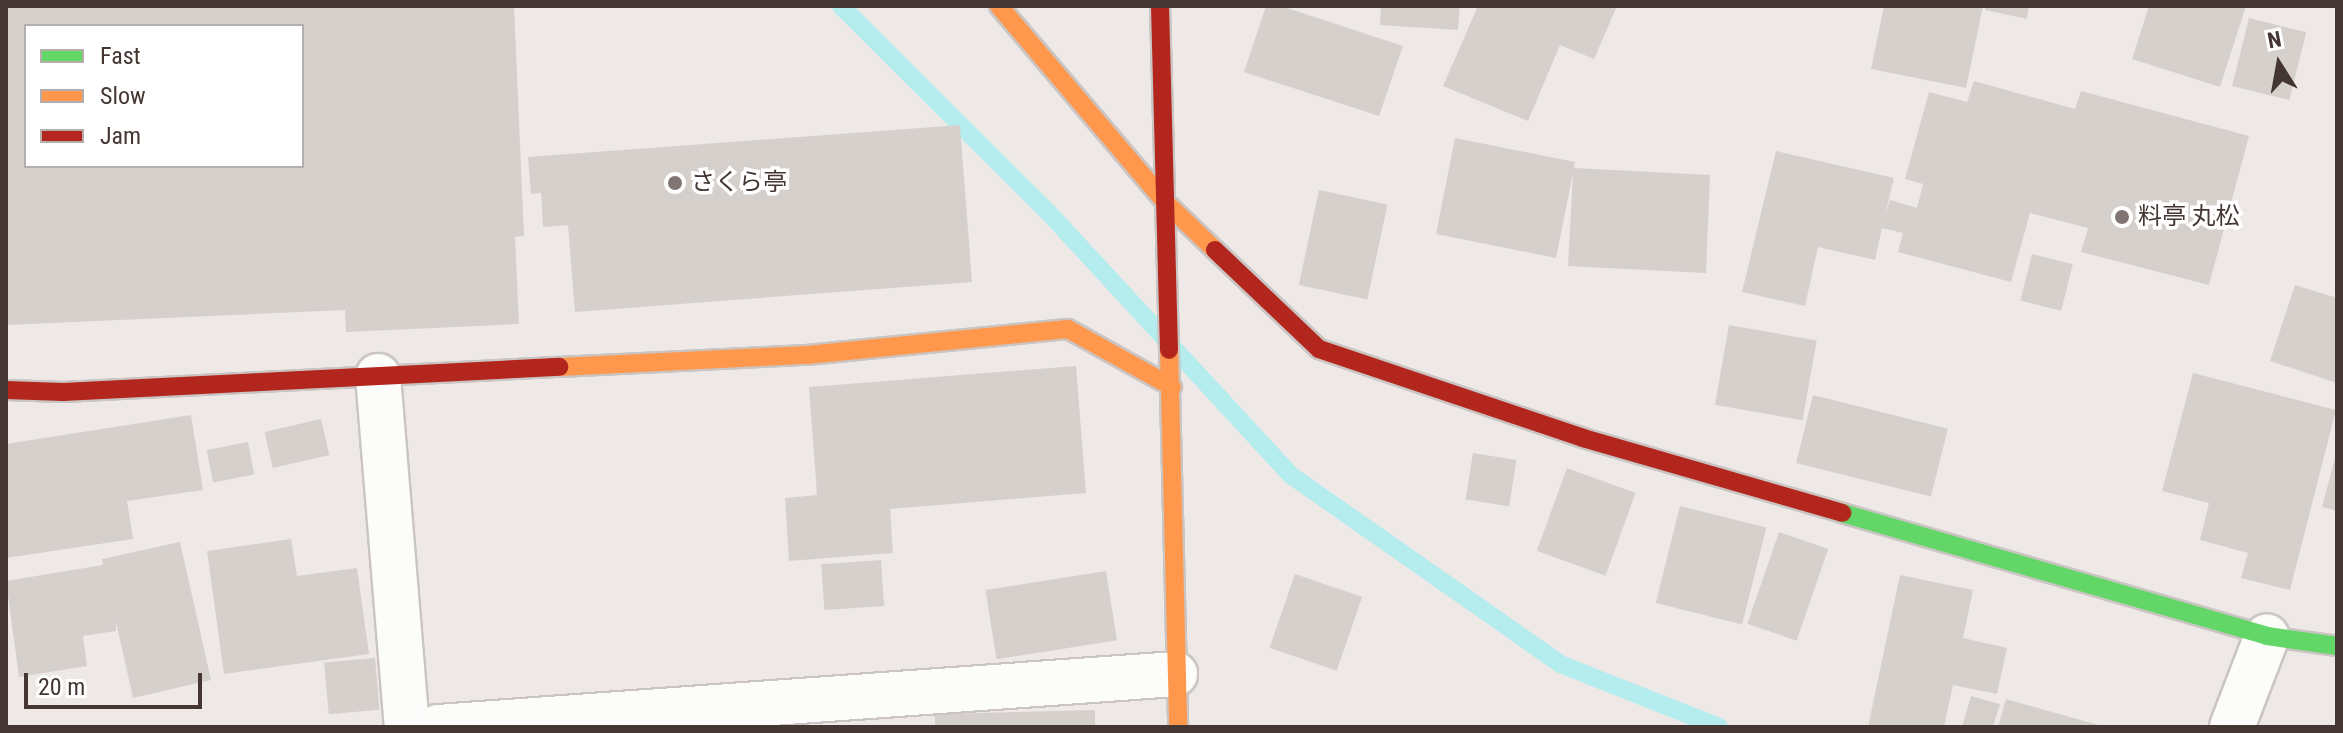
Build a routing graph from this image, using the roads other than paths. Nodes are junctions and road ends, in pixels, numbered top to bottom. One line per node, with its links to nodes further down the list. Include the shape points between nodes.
1 (999, 6): 3 (street)
2 (1160, 6): 3 (street)
3 (1165, 202): 5 (street); 7 (street, via 1319,349 1583,438)
4 (378, 376): 5 (street, via 807,355 1068,329); 6 (street); 10 (street)
5 (1172, 387): 9 (street)
6 (6, 390)
7 (2267, 636): 8 (street); 13 (street)
8 (2337, 646)
9 (1175, 674): 11 (street); 12 (street)
10 (407, 727)
11 (438, 727)
12 (1178, 727)
13 (2232, 727)

